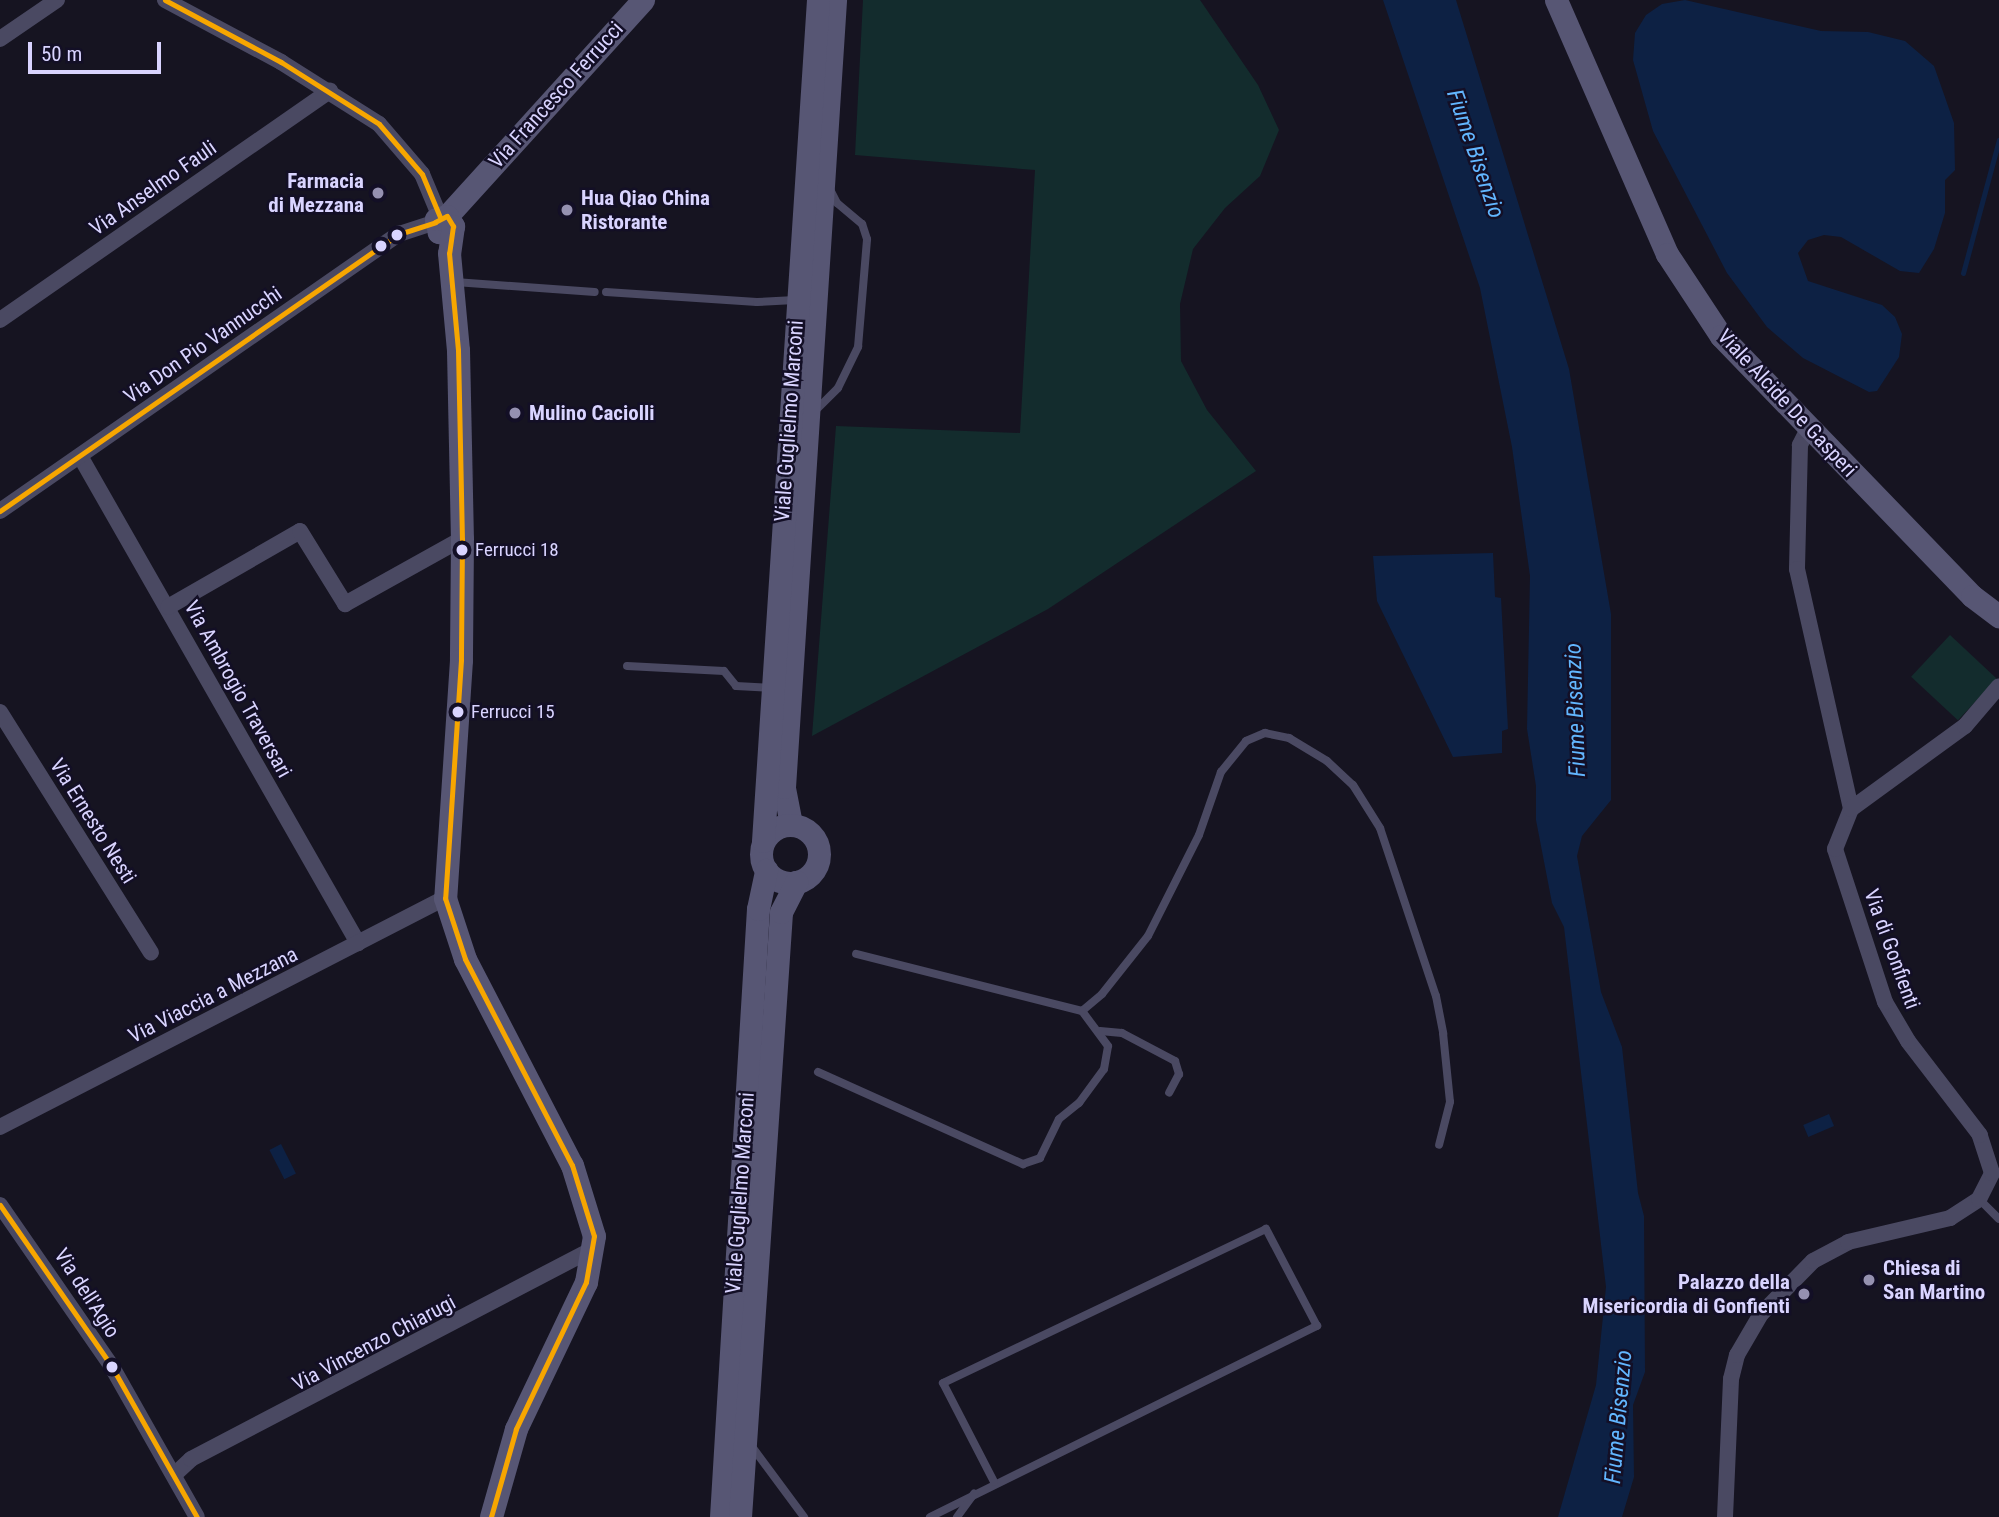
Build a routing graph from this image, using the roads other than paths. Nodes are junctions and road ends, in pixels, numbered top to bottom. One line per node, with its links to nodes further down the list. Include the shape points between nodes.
1 (57, 0): 7 (street)
2 (165, 0): 8 (street)
3 (643, 0): 10 (main road, Via Francesco Ferrucci)
4 (818, 0): 14 (main road, Viale Guglielmo Marconi)
5 (835, 0): 9 (main road, Viale Guglielmo Marconi)
6 (1556, 0): 17 (main road, Viale Alcide De Gasperi, via 1667,254 1721,336)
7 (0, 39)
8 (330, 91): 10 (street, via 400,145 422,174); 15 (street, Via Anselmo Fauli)
9 (824, 177): 16 (main road, Viale Guglielmo Marconi); 16 (lane, via 837,202 862,224 867,239 858,347 838,388 821,401)
10 (444, 223): 11 (main road); 18 (street, Via Don Pio Vannucchi, via 399,234)
11 (453, 281): 12 (lane); 20 (main road)
12 (595, 292)
13 (606, 292): 14 (lane, via 757,302)
14 (797, 300): 25 (main road, Viale Guglielmo Marconi)
15 (0, 320)
16 (808, 425): 28 (main road, Viale Guglielmo Marconi, via 785,787)
17 (1808, 429): 22 (main road, Viale Alcide De Gasperi, via 1972,596); 27 (street, via 1800,445 1797,569)
18 (80, 456): 19 (street, Via Don Pio Vannucchi); 21 (street, Via Ambrogio Traversari)
19 (0, 511)
20 (462, 538): 21 (street, via 345,604 300,531); 32 (main road, via 461,660)
21 (169, 607): 33 (street, Via Ambrogio Traversari)
22 (1999, 616)
23 (627, 666): 25 (lane, via 724,671 736,687)
24 (1999, 686): 27 (street, via 1965,726)
25 (771, 688): 29 (main road, Viale Guglielmo Marconi)
26 (0, 712): 34 (street, Via Ernesto Nesti)
27 (1851, 809): 42 (street, Via di Gonfienti, via 1838,834 1836,862 1889,1010 1963,1109 1990,1157 1992,1173)
28 (791, 824): 29 (main road, via 771,831); 31 (main road, Viale Guglielmo Marconi, via 808,831 819,853 811,874)
29 (763, 841): 30 (main road, Viale Guglielmo Marconi)
30 (766, 870): 31 (main road, via 782,882); 52 (main road, Viale Guglielmo Marconi, via 757,921)
31 (796, 882): 46 (main road, Viale Guglielmo Marconi, via 781,912)
32 (445, 898): 33 (street, Via Viaccia a Mezzana); 45 (main road, via 465,959 572,1165 590,1214)
33 (358, 943): 40 (street, Via Viaccia a Mezzana)
34 (151, 953)
35 (856, 954): 36 (lane)
36 (1082, 1011): 37 (lane); 41 (lane, via 1102,995 1148,936 1199,835 1221,772 1246,741 1265,733 1289,738 1327,761 1353,785 1380,828 1441,1020 1450,1102)
37 (1100, 1031): 38 (lane, via 1108,1046 1104,1069 1079,1103 1059,1119 1040,1158 1023,1164); 39 (lane, via 1122,1033 1175,1060 1180,1074)
38 (818, 1072)
39 (1169, 1093)
40 (0, 1127)
41 (1439, 1145)
42 (1979, 1199): 44 (lane); 57 (street, via 1950,1218 1848,1242 1813,1261 1761,1314 1737,1355 1731,1379)
43 (0, 1205): 47 (street, Via dell'Agio, via 112,1367)
44 (1999, 1219)
45 (595, 1248): 47 (street, Via Vincenzo Chiarugi, via 191,1460); 51 (main road, via 586,1282 516,1429)
46 (745, 1437): 53 (main road, Viale Guglielmo Marconi); 54 (lane)
47 (174, 1475): 50 (street, Via dell'Agio)
48 (993, 1482): 48 (lane, via 943,1383 1266,1229 1317,1326); 49 (lane)
49 (975, 1492): 55 (lane); 56 (lane)
50 (197, 1517)
51 (491, 1517)
52 (721, 1517)
53 (740, 1517)
54 (804, 1517)
55 (930, 1517)
56 (957, 1517)
57 (1725, 1517)

